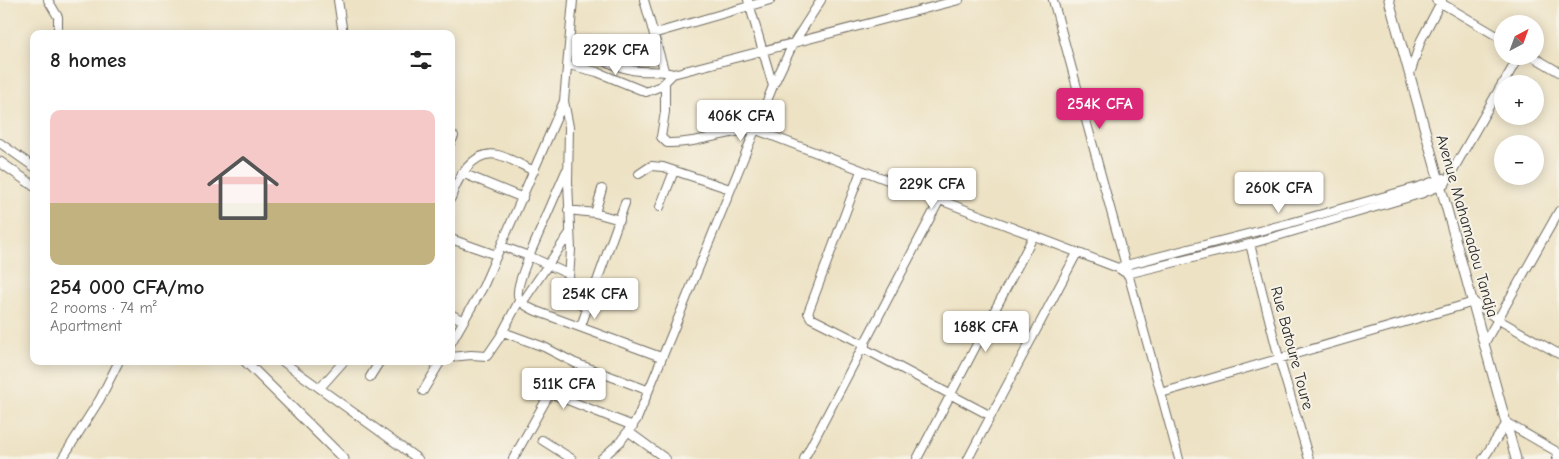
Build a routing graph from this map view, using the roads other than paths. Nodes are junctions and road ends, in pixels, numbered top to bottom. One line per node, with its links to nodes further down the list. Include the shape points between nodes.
1 (48, 0): 12 (street, via 58,17)
2 (338, 0): 13 (street)
3 (573, 0): 17 (street)
4 (644, 0): 15 (street)
5 (770, 0): 11 (street)
6 (821, 0): 16 (street)
7 (959, 0): 16 (street)
8 (1053, 0): 64 (street)
9 (1389, 0): 24 (main road, Avenue Mahamadou Tandja)
10 (1440, 1): 14 (street); 24 (street, via 1421,40)
11 (749, 3): 15 (street); 18 (street)
12 (58, 30)
13 (342, 30)
14 (1494, 34)
15 (654, 36): 21 (street)
16 (793, 44): 18 (street); 26 (street)
17 (570, 47): 20 (street); 21 (street, via 630,70)
18 (763, 52): 23 (street); 26 (street)
19 (1544, 63): 22 (street)
20 (569, 65): 25 (street, via 598,72 646,92); 28 (street)
21 (664, 70): 23 (street)
22 (1559, 72)
23 (674, 74): 25 (street)
24 (1410, 74): 39 (main road, Avenue Mahamadou Tandja)
25 (665, 83): 29 (street, via 661,137 667,143)
26 (773, 86): 29 (street)
27 (1494, 98): 39 (street)
28 (564, 101): 33 (street, via 570,127); 34 (street)
29 (754, 130): 36 (street); 43 (street)
30 (0, 143): 32 (street)
31 (0, 162): 40 (main road)
32 (30, 164)
33 (568, 168): 50 (street); 62 (street)
34 (534, 171): 37 (street, via 498,155 489,155); 44 (street)
35 (674, 171): 38 (street, via 651,166); 43 (street); 49 (street)
36 (861, 171): 46 (street); 77 (street, via 808,313 811,318)
37 (462, 173): 41 (street); 44 (street)
38 (638, 174)
39 (1442, 181): 45 (street); 48 (street); 68 (main road, Avenue Mahamadou Tandja)
40 (30, 183)
41 (455, 189)
42 (602, 190): 52 (street)
43 (730, 190): 80 (street)
44 (523, 198): 59 (street)
45 (1378, 198): 48 (street); 64 (street)
46 (939, 201): 56 (street); 77 (street)
47 (625, 203): 53 (street)
48 (1380, 206): 58 (street)
49 (660, 207)
50 (568, 210): 52 (street); 55 (street)
51 (1559, 211): 54 (street)
52 (595, 213): 53 (street)
53 (620, 220): 69 (street)
54 (1556, 222): 71 (street)
55 (569, 234): 63 (street); 65 (street)
56 (1033, 237): 60 (street); 93 (street)
57 (455, 240): 61 (street)
58 (1250, 244): 66 (street); 81 (street, Rue Batoure Toure)
59 (501, 246): 61 (street); 62 (street)
60 (1077, 253): 64 (street); 94 (street)
61 (496, 255): 72 (street, via 483,287)
62 (529, 256): 63 (street); 67 (street, via 518,290)
63 (548, 264): 65 (street); 67 (street)
64 (1121, 267): 66 (street)
65 (568, 274): 69 (street, via 568,294)
66 (1127, 274): 92 (street)
67 (520, 302): 73 (street, via 542,314); 74 (street)
68 (1474, 302): 71 (street); 76 (main road, Avenue Mahamadou Tandja); 81 (street)
69 (586, 309): 73 (street)
70 (455, 316): 72 (street)
71 (1497, 319): 76 (street); 78 (street)
72 (463, 321): 75 (street)
73 (581, 326): 80 (street)
74 (503, 332): 79 (street, via 487,356); 90 (street)
75 (455, 336)
76 (1484, 344): 95 (main road, Avenue Mahamadou Tandja)
77 (864, 346): 93 (street); 106 (street)
78 (1559, 354)
79 (455, 356)
80 (661, 357): 90 (street)
81 (1279, 358): 92 (street); 110 (street, Rue Batoure Toure)
82 (117, 365): 99 (street)
83 (248, 365): 100 (main road)
84 (288, 365): 89 (street)
85 (340, 365): 89 (street)
86 (378, 365): 88 (street)
87 (439, 365): 91 (street)
88 (370, 377)
89 (320, 388): 101 (street)
90 (647, 390): 96 (street)
91 (423, 392)
92 (1161, 392): 109 (street)
93 (952, 395): 94 (street); 107 (street)
94 (991, 416): 108 (street)
95 (1507, 423): 98 (street); 111 (street); 112 (main road, Avenue Mahamadou Tandja)
96 (631, 429): 102 (street, via 550,393); 104 (street); 105 (street)
97 (542, 440): 103 (street)
98 (1559, 457)
99 (62, 459)
100 (344, 459)
101 (418, 459)
102 (513, 459)
103 (572, 459)
104 (601, 459)
105 (666, 459)
106 (804, 459)
107 (918, 459)
108 (968, 459)
109 (1179, 459)
110 (1309, 459)
111 (1483, 459)
112 (1516, 459)

